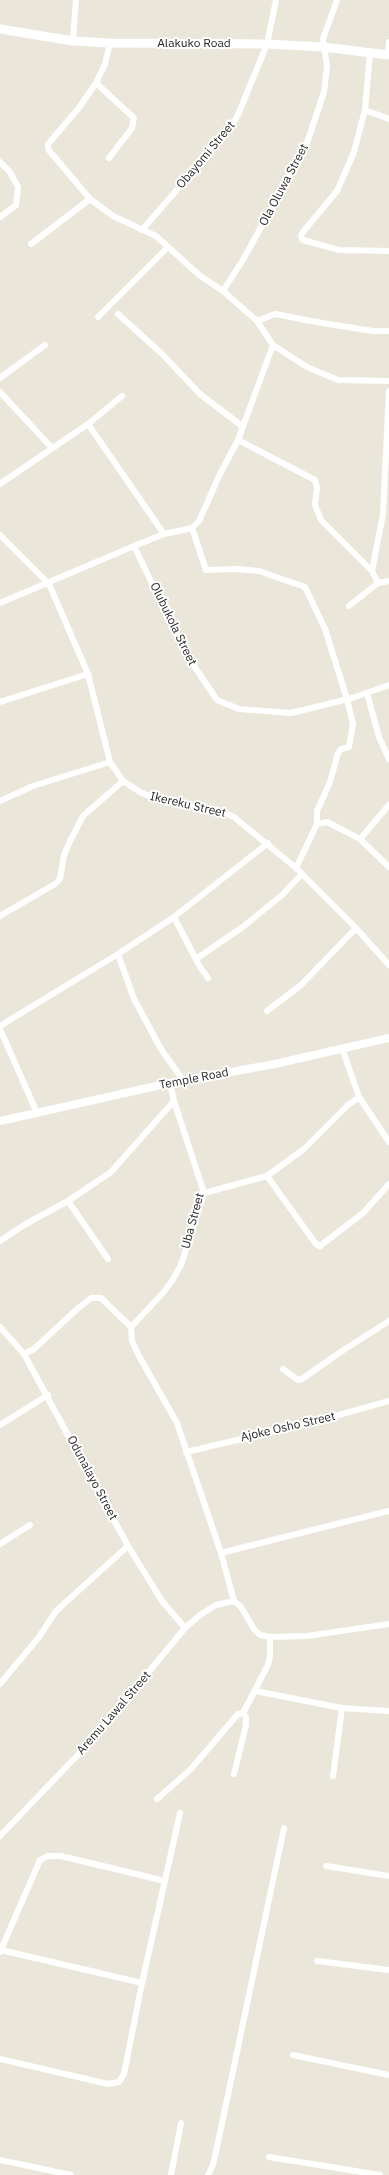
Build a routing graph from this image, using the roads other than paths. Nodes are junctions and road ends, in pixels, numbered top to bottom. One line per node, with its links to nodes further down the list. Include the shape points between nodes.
1 (76, 0): 5 (street)
2 (276, 0): 8 (street, Obayomi Street)
3 (337, 0): 9 (street, Ola Oluwa Street, via 324,31)
4 (0, 29): 5 (main road, Alakuko Road)
5 (73, 41): 7 (main road, Alakuko Road)
6 (389, 42): 11 (street)
7 (110, 43): 8 (main road, Alakuko Road); 12 (street)
8 (267, 44): 9 (main road, Alakuko Road); 19 (street, Obayomi Street, via 238,115 228,131)
9 (323, 47): 10 (main road, Alakuko Road); 23 (street, Ola Oluwa Street, via 327,66 324,92 303,151)
10 (370, 53): 11 (main road, Alakuko Road); 13 (street)
11 (388, 55)
12 (96, 83): 15 (street, via 134,118 132,128); 17 (street, via 48,146)
13 (365, 110): 14 (street); 22 (street, via 354,152 337,191 301,237 340,250)
14 (389, 119)
15 (110, 158)
16 (0, 162): 18 (street, via 18,187 16,205)
17 (90, 200): 19 (street); 20 (street)
18 (0, 217)
19 (142, 230): 21 (street, via 156,236)
20 (31, 244)
21 (168, 247): 23 (street); 25 (street)
22 (389, 251)
23 (223, 291): 26 (street)
24 (118, 314): 36 (street, via 200,394)
25 (98, 317)
26 (257, 321): 27 (street, via 275,314 331,325); 29 (street)
27 (389, 331)
28 (45, 345): 30 (street)
29 (273, 345): 31 (street, via 307,367 338,380); 36 (street)
30 (0, 378)
31 (389, 381)
32 (389, 391): 44 (street, via 384,514)
33 (0, 392): 38 (street)
34 (122, 396): 35 (street)
35 (88, 424): 38 (street); 41 (street)
36 (242, 426): 37 (street)
37 (238, 440): 40 (street, via 207,507); 44 (street, via 315,480 315,505 321,520)
38 (52, 448): 39 (street)
39 (0, 484)
40 (192, 528): 41 (street); 53 (street, via 206,570 259,572 305,587 325,629)
41 (164, 534): 43 (street)
42 (0, 535): 47 (street, Ikereku Street)
43 (134, 546): 47 (street); 53 (street, Olubukola Street, via 186,654 217,700 239,709 291,714)
44 (372, 571): 46 (street)
45 (389, 581): 46 (street)
46 (378, 583): 49 (street)
47 (49, 584): 48 (street); 50 (street, Ikereku Street)
48 (0, 603)
49 (349, 606)
50 (88, 674): 54 (street); 56 (street, Ikereku Street)
51 (389, 685): 52 (street, Olubukola Street)
52 (367, 693): 53 (street, Olubukola Street); 55 (street, via 379,737)
53 (350, 698): 60 (street, via 353,724 349,747 338,752 330,782 317,811)
54 (0, 702)
55 (389, 759)
56 (110, 762): 57 (street, Ikereku Street); 58 (street, via 33,786)
57 (123, 781): 62 (street, Ikereku Street, via 160,801 227,813); 66 (street, via 83,816 64,855 60,879 56,884)
58 (0, 801)
59 (389, 805): 61 (street)
60 (317, 824): 61 (street, via 327,822); 64 (street)
61 (360, 839): 63 (street)
62 (268, 843): 64 (street, Ikereku Street); 67 (street)
63 (389, 867)
64 (296, 868): 65 (street, Ikereku Street)
65 (302, 874): 68 (street, Ikereku Street); 70 (street, via 244,926)
66 (0, 916)
67 (174, 917): 69 (street); 70 (street)
68 (356, 928): 71 (street, Ikereku Street); 73 (street, via 301,985)
69 (118, 954): 74 (street); 77 (street, via 134,999 160,1049)
70 (196, 959): 72 (street)
71 (389, 965)
72 (208, 978)
73 (267, 1012)
74 (0, 1027): 81 (street)
75 (389, 1038): 76 (street, Temple Road)
76 (342, 1048): 77 (street, Temple Road); 79 (street)
77 (182, 1080): 78 (street, Temple Road)
78 (170, 1083): 80 (street, Uba Street); 81 (street, Temple Road)
79 (359, 1097): 83 (street); 84 (street, via 304,1149)
80 (174, 1101): 86 (street, Uba Street); 87 (street, via 111,1172)
81 (37, 1113): 82 (street, Temple Road)
82 (0, 1121)
83 (389, 1142)
84 (267, 1176): 85 (street, via 320,1246 363,1213); 86 (street)
85 (389, 1184)
86 (204, 1192): 92 (street, Uba Street, via 172,1281)
87 (68, 1201): 88 (street); 89 (street)
88 (0, 1241)
89 (108, 1259)
90 (389, 1321): 94 (street, via 302,1379 298,1380)
91 (0, 1327): 93 (street, Odunalayo Street)
92 (131, 1327): 93 (street, via 101,1298 91,1298 34,1349); 98 (street, via 132,1341 177,1423)
93 (24, 1354): 95 (street, Odunalayo Street)
94 (283, 1369)
95 (48, 1395): 97 (street); 102 (street, Odunalayo Street)
96 (389, 1401): 98 (street, Ajoke Osho Street)
97 (0, 1425)
98 (186, 1452): 103 (street)
99 (389, 1511): 103 (street)
100 (30, 1525): 101 (street)
101 (0, 1544)
102 (128, 1546): 106 (street, Odunalayo Street, via 162,1601); 108 (street, via 56,1611)
103 (221, 1552): 104 (street)
104 (234, 1601): 106 (street, Aremu Lawal Street, via 216,1605); 107 (street, via 260,1635)
105 (389, 1624): 107 (street, via 306,1636)
106 (185, 1628): 118 (street, Aremu Lawal Street, via 95,1737)
107 (270, 1637): 109 (street, via 268,1665)
108 (0, 1684)
109 (255, 1690): 110 (street); 112 (street)
110 (342, 1708): 111 (street); 114 (street)
111 (389, 1711)
112 (243, 1713): 113 (street, via 246,1725); 115 (street, via 238,1714 190,1770)
113 (234, 1774)
114 (333, 1776)
115 (157, 1799)
116 (180, 1813): 121 (street)
117 (284, 1828): 134 (street, via 213,2165)
118 (0, 1836)
119 (326, 1866): 120 (street)
120 (389, 1876)
121 (164, 1881): 122 (street, via 60,1856 48,1856 40,1860); 125 (street)
122 (0, 1951): 125 (street)
123 (317, 1960): 124 (street)
124 (389, 1970)
125 (142, 1984): 127 (street, via 124,2074 119,2082 108,2084)
126 (293, 2055): 128 (street)
127 (0, 2060)
128 (389, 2075)
129 (181, 2123): 133 (street)
130 (270, 2157): 135 (street)
131 (0, 2160): 132 (street)
132 (71, 2175)
133 (173, 2175)
134 (208, 2175)
135 (380, 2175)

